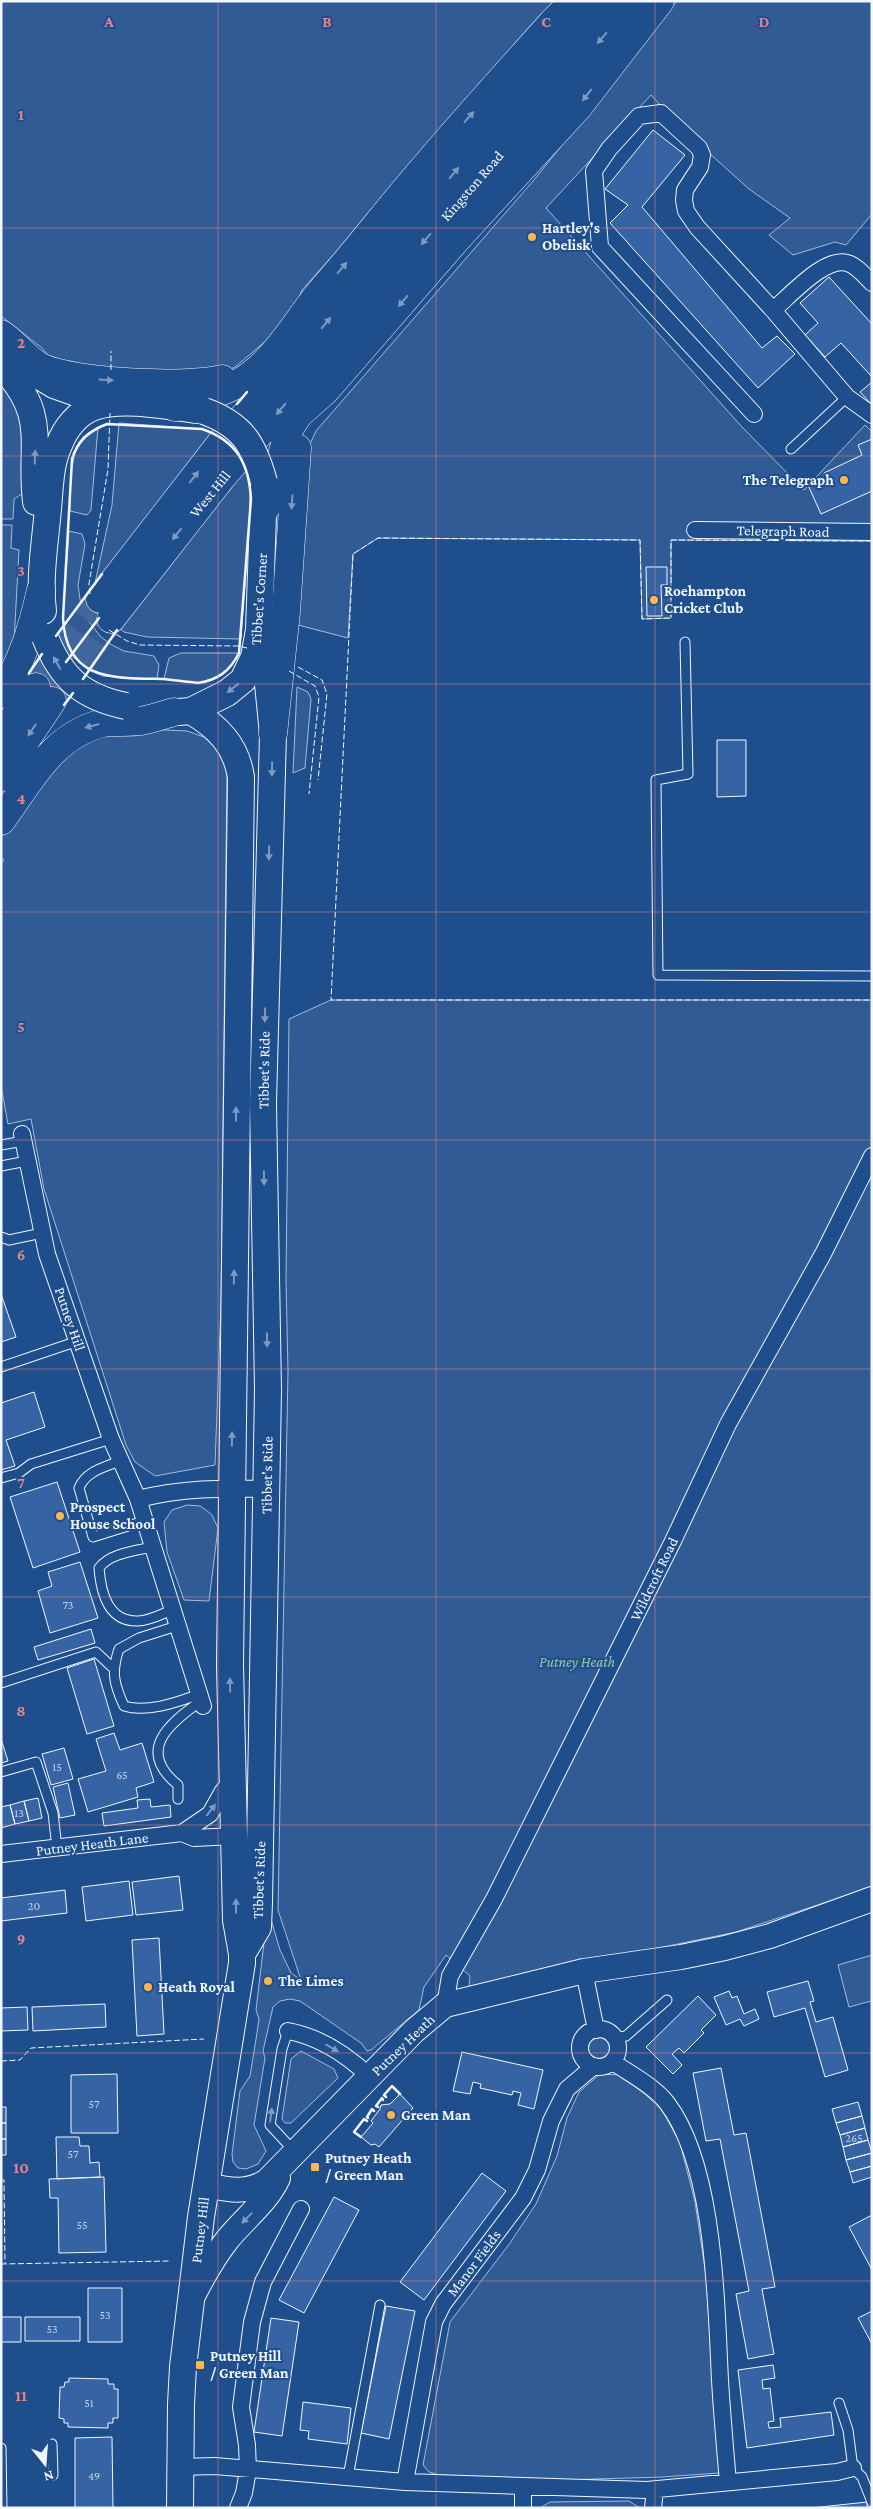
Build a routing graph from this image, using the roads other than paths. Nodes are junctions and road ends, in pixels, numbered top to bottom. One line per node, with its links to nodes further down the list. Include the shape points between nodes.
1 (574, 1): 6 (highway, one-way to 1, via 428,163)
2 (604, 1): 11 (highway, Kingston Road, one-way to 2, via 487,135)
3 (634, 1): 11 (highway, Kingston Road, one-way to 11)
4 (660, 1): 11 (highway, one-way to 11, via 579,106 456,240)
5 (872, 283): 7 (street, via 850,263 841,262 823,267)
6 (310, 305): 8 (highway, one-way to 6, via 39,366 68,377 200,384 236,374); 14 (highway, via 280,346 242,381)
7 (773, 310): 12 (street); 15 (street, via 686,211 685,190 700,167 702,155 699,148 661,114 639,116 594,171 600,247)
8 (1, 334)
9 (1, 341): 13 (main road, via 15,359 41,379)
10 (1, 365): 21 (main road, one-way to 10, via 35,492 35,425 24,392)
11 (310, 374): 18 (highway, one-way to 18, via 299,414 289,428); 23 (highway, West Hill, via 221,443); 29 (highway, one-way to 29, via 314,412 300,430 297,448 286,612)
12 (846, 397): 16 (street); 17 (lane)
13 (107, 404): 14 (main road, Tibbet's Corner); 21 (main road, via 83,413 68,427 58,446)
14 (175, 407): 18 (main road, Tibbet's Corner, bridge, via 204,411 238,429 257,455 264,482)
15 (754, 414)
16 (872, 415)
17 (792, 450)
18 (265, 510): 24 (main road, Tibbet's Corner)
19 (695, 530): 20 (street, Telegraph Road)
20 (872, 532)
21 (43, 558): 22 (main road)
22 (41, 590): 26 (highway, via 32,634); 28 (main road, one-way to 22, bridge, via 100,700 75,684 56,662 45,637)
23 (105, 609)
24 (259, 630): 28 (main road, Tibbet's Corner, one-way to 28, via 254,657 243,680 227,693); 29 (main road, Tibbet's Ride, via 265,654)
25 (685, 642): 32 (lane, via 688,774 656,780 658,975)
26 (1, 694)
27 (44, 694): 30 (highway)
28 (182, 712): 31 (highway, one-way to 31, via 83,729 62,742 33,775); 45 (main road, Tibbet's Ride, one-way to 28, via 241,777 232,746 208,721)
29 (273, 734): 46 (main road, Tibbet's Ride, one-way to 46, via 263,1102 268,1390)
30 (5, 757)
31 (1, 821)
32 (872, 976)
33 (23, 1138): 34 (lane); 36 (street, Putney Hill)
34 (1, 1145)
35 (872, 1156): 65 (street, Wildcroft Road, via 823,1254 728,1424 494,1899 450,1976)
36 (27, 1161): 37 (lane); 38 (street, Putney Hill)
37 (1, 1166)
38 (42, 1233): 39 (lane, via 9,1240); 40 (street, Putney Hill)
39 (2, 1236)
40 (78, 1341): 41 (lane); 42 (street, Putney Hill)
41 (1, 1367)
42 (111, 1439): 43 (street, Putney Hill); 44 (lane, via 31,1464 19,1473)
43 (120, 1461): 47 (street, Putney Hill); 48 (lane, via 92,1472 78,1488 93,1537)
44 (1, 1478)
45 (231, 1488): 46 (street); 47 (street, via 171,1491); 55 (main road, Tibbet's Ride, one-way to 45)
46 (266, 1489): 62 (main road, Tibbet's Ride, via 258,1927)
47 (138, 1499): 48 (street, Putney Hill)
48 (144, 1521): 49 (street, Putney Hill)
49 (152, 1547): 50 (street, Putney Hill); 50 (lane, via 118,1556 99,1568 109,1609 117,1617 139,1621)
50 (175, 1618): 51 (lane, via 119,1649); 53 (street, Putney Hill)
51 (113, 1668): 52 (lane, via 96,1652); 53 (lane, via 117,1692 124,1706 136,1710 182,1701)
52 (1, 1683)
53 (200, 1701): 56 (lane, via 179,1716 159,1742 157,1756 162,1769 178,1785)
54 (1, 1772): 59 (lane, via 36,1762 53,1813)
55 (232, 1781): 57 (street, Putney Heath Lane, one-way to 55, via 210,1814); 58 (main road, Tibbet's Ride)
56 (178, 1798)
57 (182, 1832): 58 (street, Putney Heath Lane, via 194,1838); 59 (street, Putney Heath Lane)
58 (235, 1836): 62 (main road, Tibbet's Ride, one-way to 58, via 236,1920)
59 (57, 1848): 60 (street, Putney Heath Lane)
60 (1, 1854)
61 (872, 1899): 63 (street, Putney Heath, via 770,1936 725,1948)
62 (242, 1954): 73 (main road, Putney Hill)
63 (584, 1971): 65 (street, Putney Heath); 66 (street)
64 (667, 2000): 68 (lane, via 626,2036)
65 (445, 2005): 71 (street, Putney Heath, via 414,2031)
66 (596, 2030): 68 (street, via 606,2031); 70 (street, via 583,2039 580,2050 584,2060)
67 (288, 2031): 71 (street, one-way to 71, via 309,2035 334,2049); 72 (lane, one-way to 67, via 270,2125 282,2049)
68 (614, 2038): 69 (street, via 618,2047)
69 (613, 2062): 70 (street, Manor Fields); 86 (street, via 666,2102 695,2160 715,2282)
70 (594, 2066): 85 (street, Manor Fields, via 567,2089 551,2121 537,2170 523,2198 443,2304 434,2322)
71 (370, 2077): 72 (street, Putney Heath)
72 (290, 2159): 73 (street, Putney Heath, via 267,2181 250,2190 240,2192); 75 (street, Putney Heath, one-way to 75, via 271,2192 222,2247)
73 (206, 2185): 75 (main road, Putney Hill)
74 (301, 2209): 82 (street, via 263,2282 252,2322 241,2408)
75 (191, 2299): 80 (main road, Putney Hill, via 181,2404)
76 (380, 2305): 84 (lane)
77 (839, 2403): 81 (lane, via 848,2430)
78 (52, 2444): 83 (lane)
79 (1, 2448): 90 (lane)
80 (180, 2467): 82 (street, via 215,2466); 91 (main road, Putney Hill)
81 (853, 2468): 86 (street); 89 (lane, via 862,2476)
82 (248, 2470): 84 (street); 92 (street)
83 (53, 2475)
84 (348, 2477): 85 (street)
85 (405, 2482): 87 (street)
86 (728, 2482): 88 (street)
87 (523, 2487): 88 (street); 93 (street)
88 (655, 2489): 94 (street)
89 (872, 2502)
90 (2, 2508)
91 (180, 2508)
92 (238, 2508)
93 (523, 2508)
94 (653, 2508)

